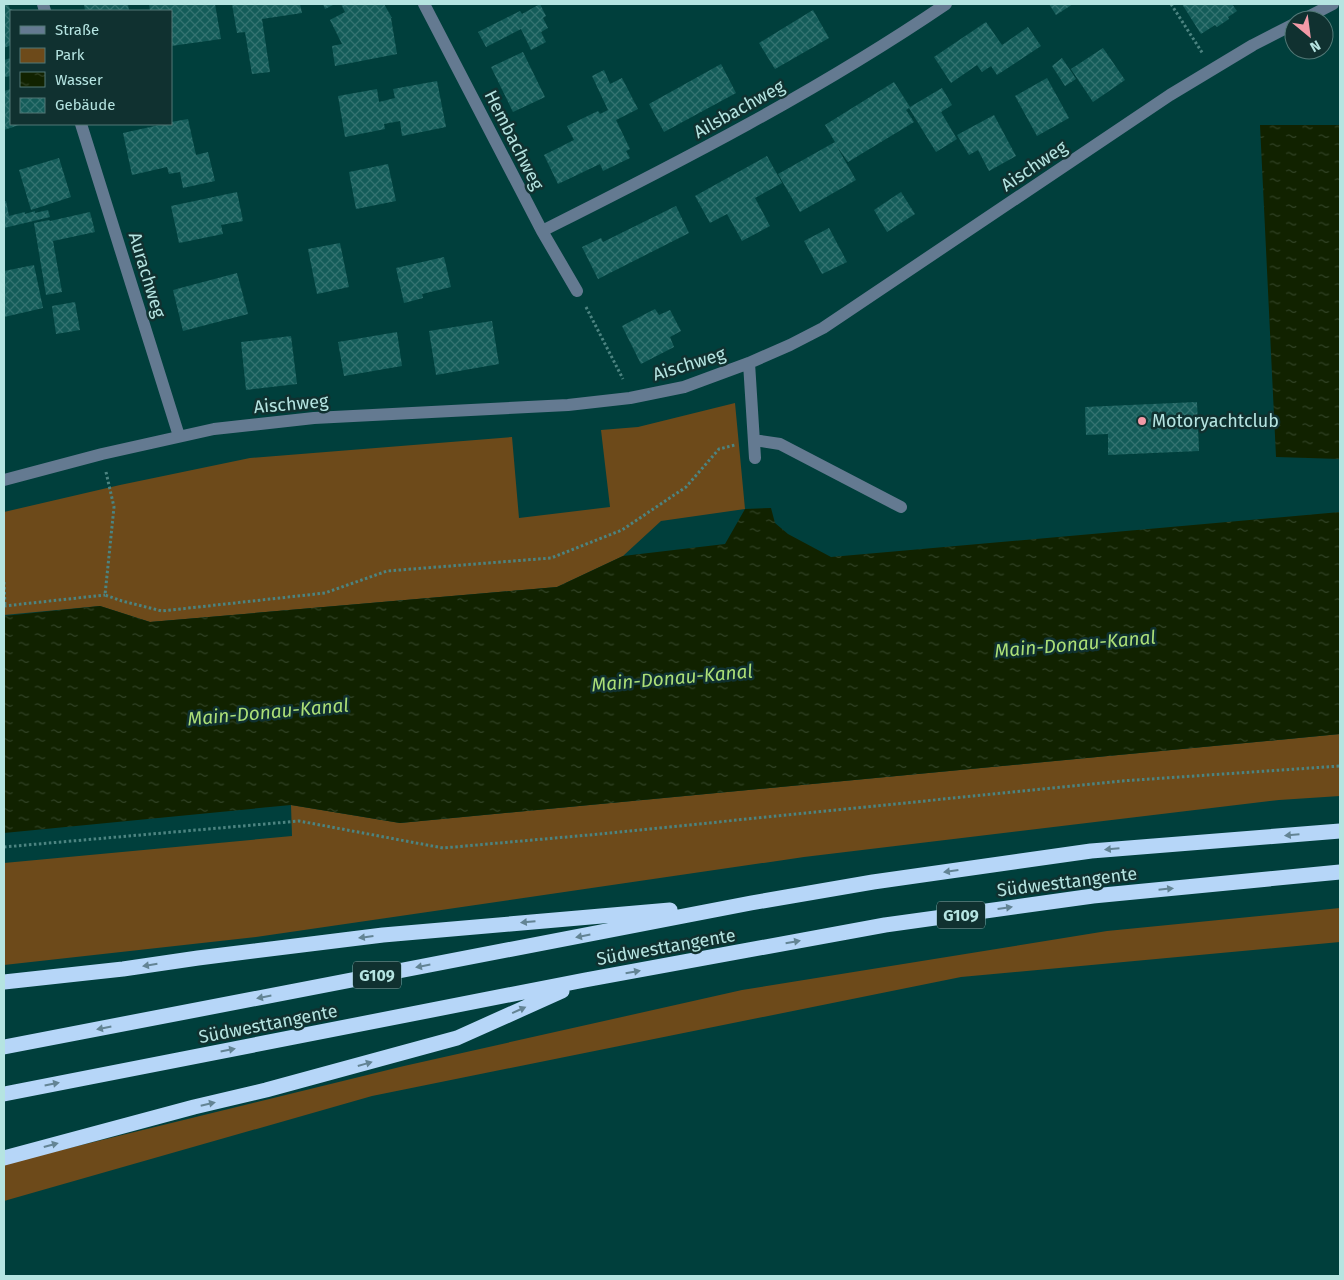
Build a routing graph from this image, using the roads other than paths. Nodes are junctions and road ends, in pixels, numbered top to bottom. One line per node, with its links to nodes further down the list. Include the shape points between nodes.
1 (424, 4): 7 (street, Hembachweg)
2 (946, 4): 7 (street, Ailsbachweg, via 767,114)
3 (1333, 4): 4 (street)
4 (1321, 10)
5 (1284, 29): 9 (street, Aischweg, via 1170,94 849,312)
6 (81, 125): 10 (street, Aurachweg)
7 (542, 231): 8 (street, Hembachweg)
8 (577, 290)
9 (749, 364): 10 (street, Aischweg, via 684,387 630,398 568,405 305,419); 11 (street)
10 (179, 436): 13 (street, Aischweg)
11 (754, 440): 12 (street); 14 (street, via 780,444)
12 (755, 458)
13 (4, 480)
14 (902, 507)
15 (1340, 830): 17 (highway, Südwesttangente / G109, one-way to 17, via 1092,851)
16 (1340, 872): 18 (highway, Südwesttangente / G109, one-way to 16, via 885,925 1093,896)
17 (751, 903): 19 (highway, one-way to 19, via 383,935); 20 (highway, Südwesttangente / G109, one-way to 20)
18 (585, 980): 21 (highway, Südwesttangente / G109, one-way to 18); 22 (highway, one-way to 18, via 457,1038)
19 (4, 982)
20 (4, 1047)
21 (4, 1094)
22 (4, 1158)

